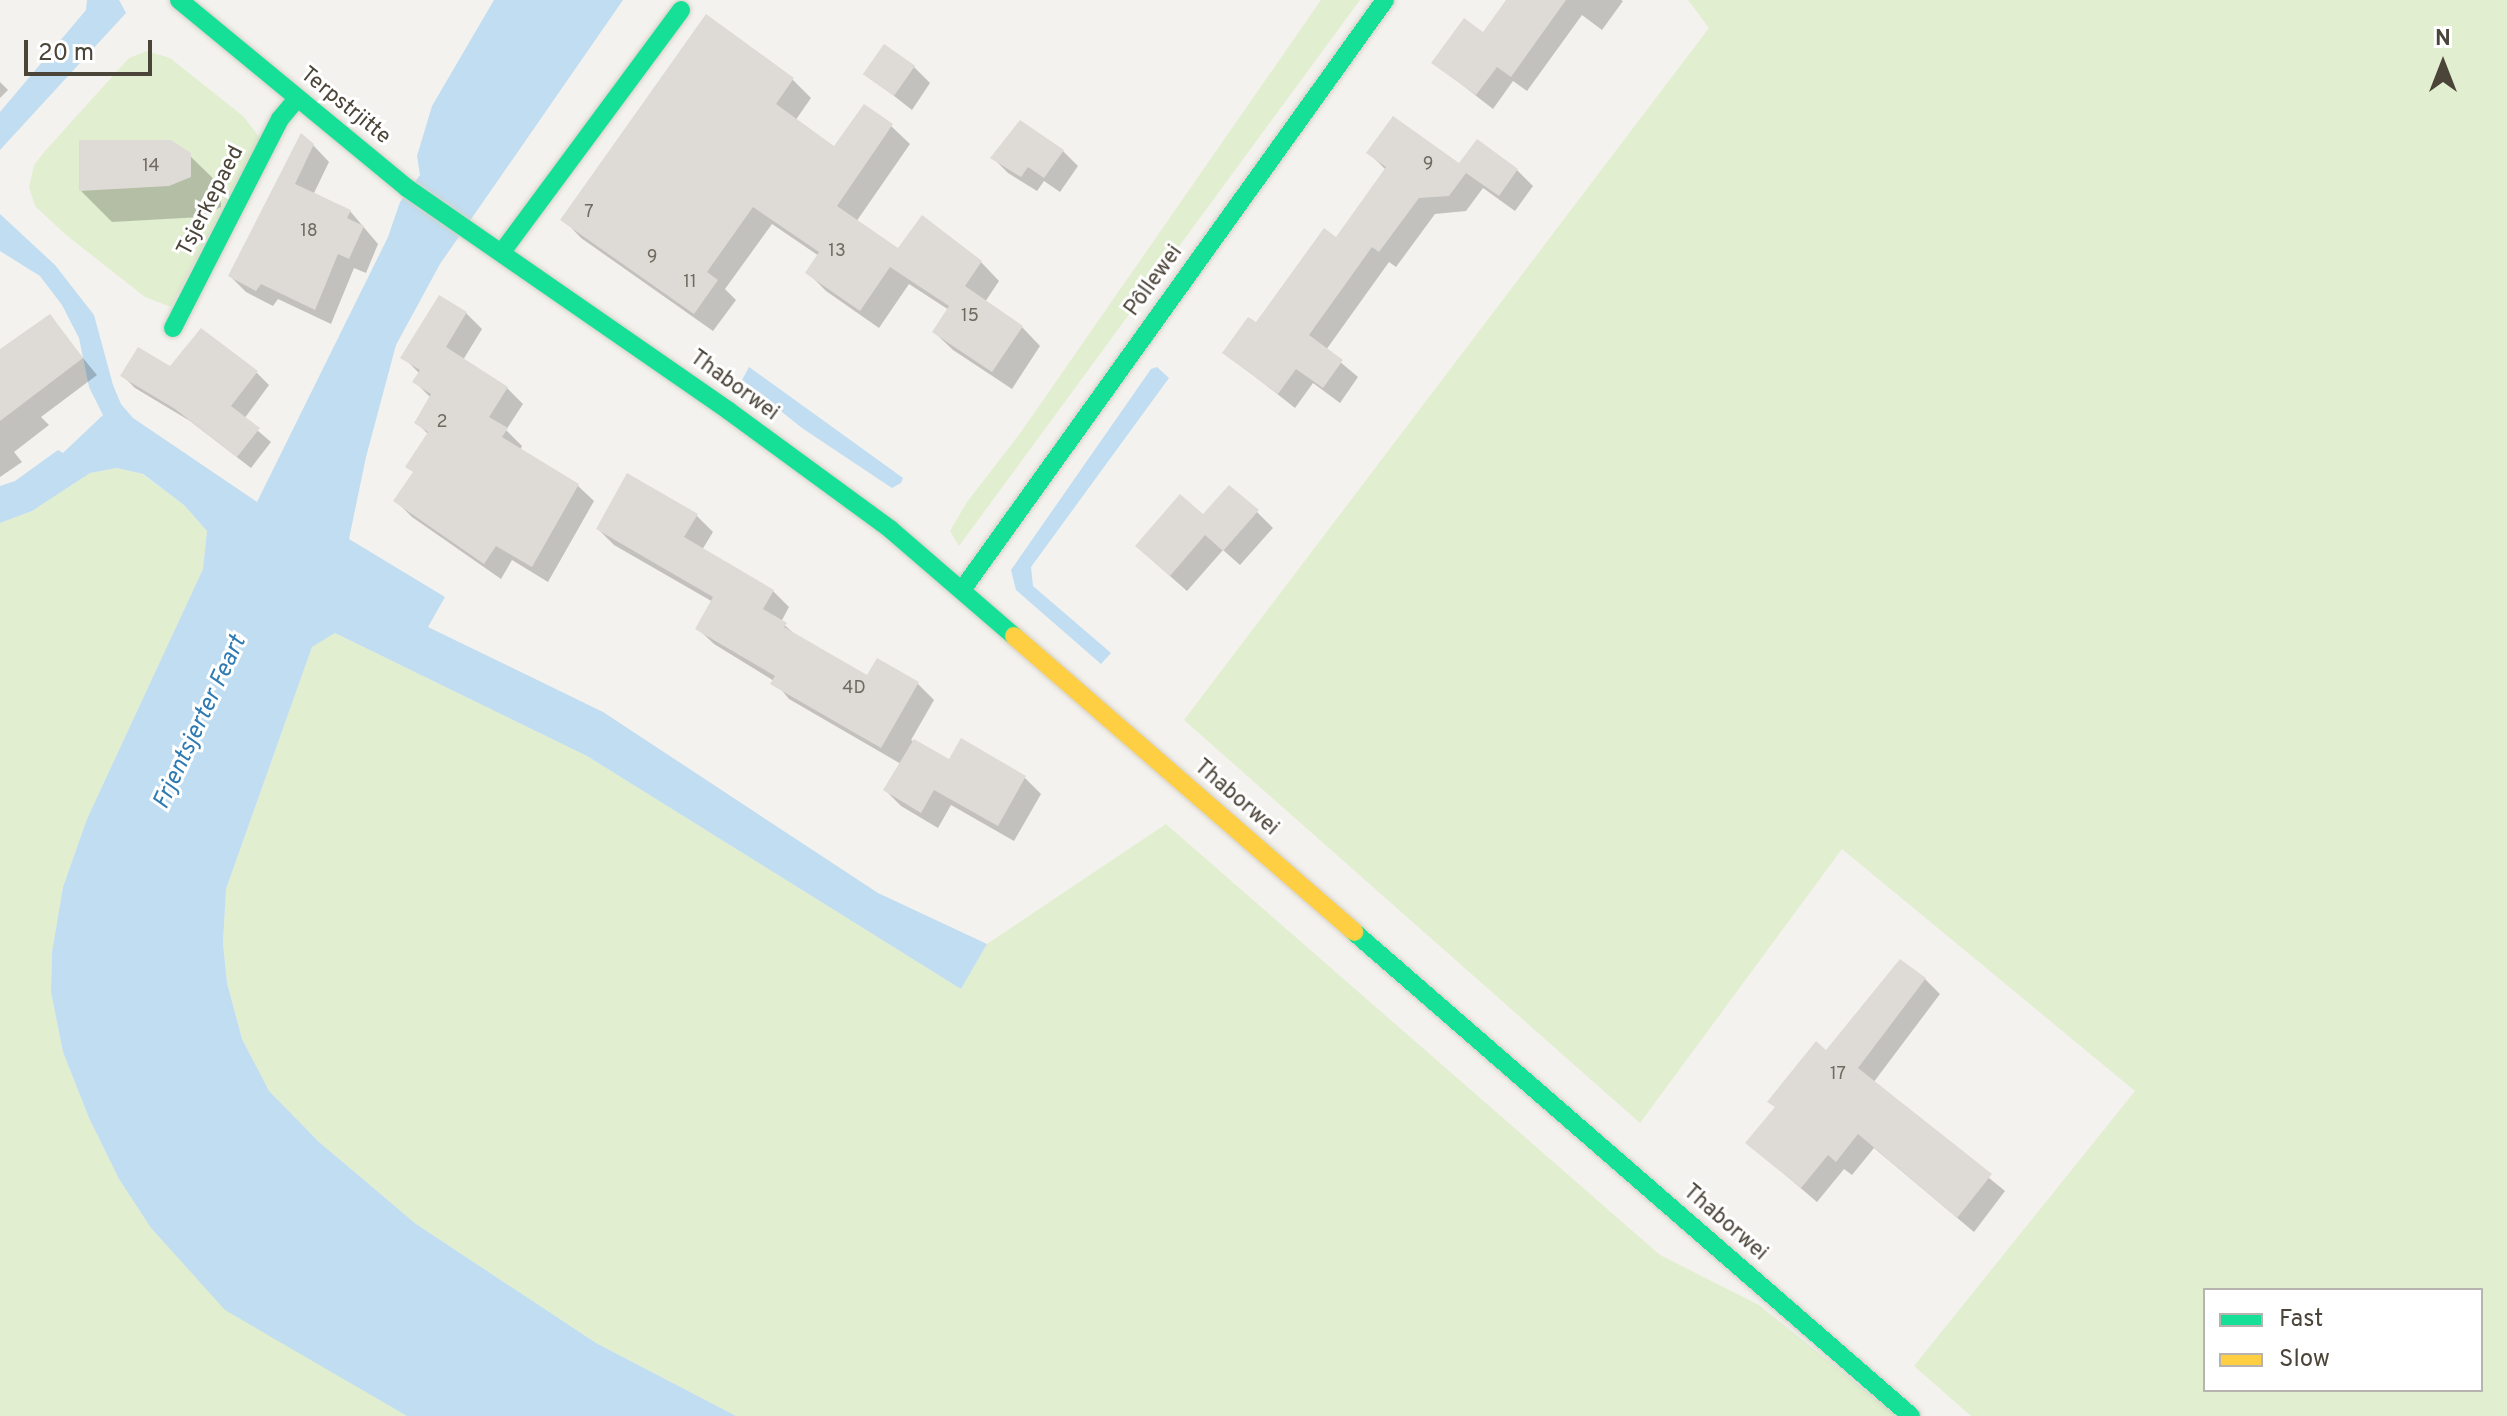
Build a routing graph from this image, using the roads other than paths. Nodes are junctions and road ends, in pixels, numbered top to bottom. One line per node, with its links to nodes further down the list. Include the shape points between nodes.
1 (179, 0): 4 (street, Terpstrjitte)
2 (1385, 0): 8 (street, Pôllewei)
3 (681, 10): 6 (street)
4 (297, 99): 5 (street, Terpstrjitte); 7 (street, Tsjerkepaed, via 280,119)
5 (407, 188): 6 (street, Thaborwei)
6 (502, 252): 8 (street, Thaborwei, via 890,529)
7 (173, 328)
8 (962, 590): 9 (street, Thaborwei)
9 (1911, 1416)

